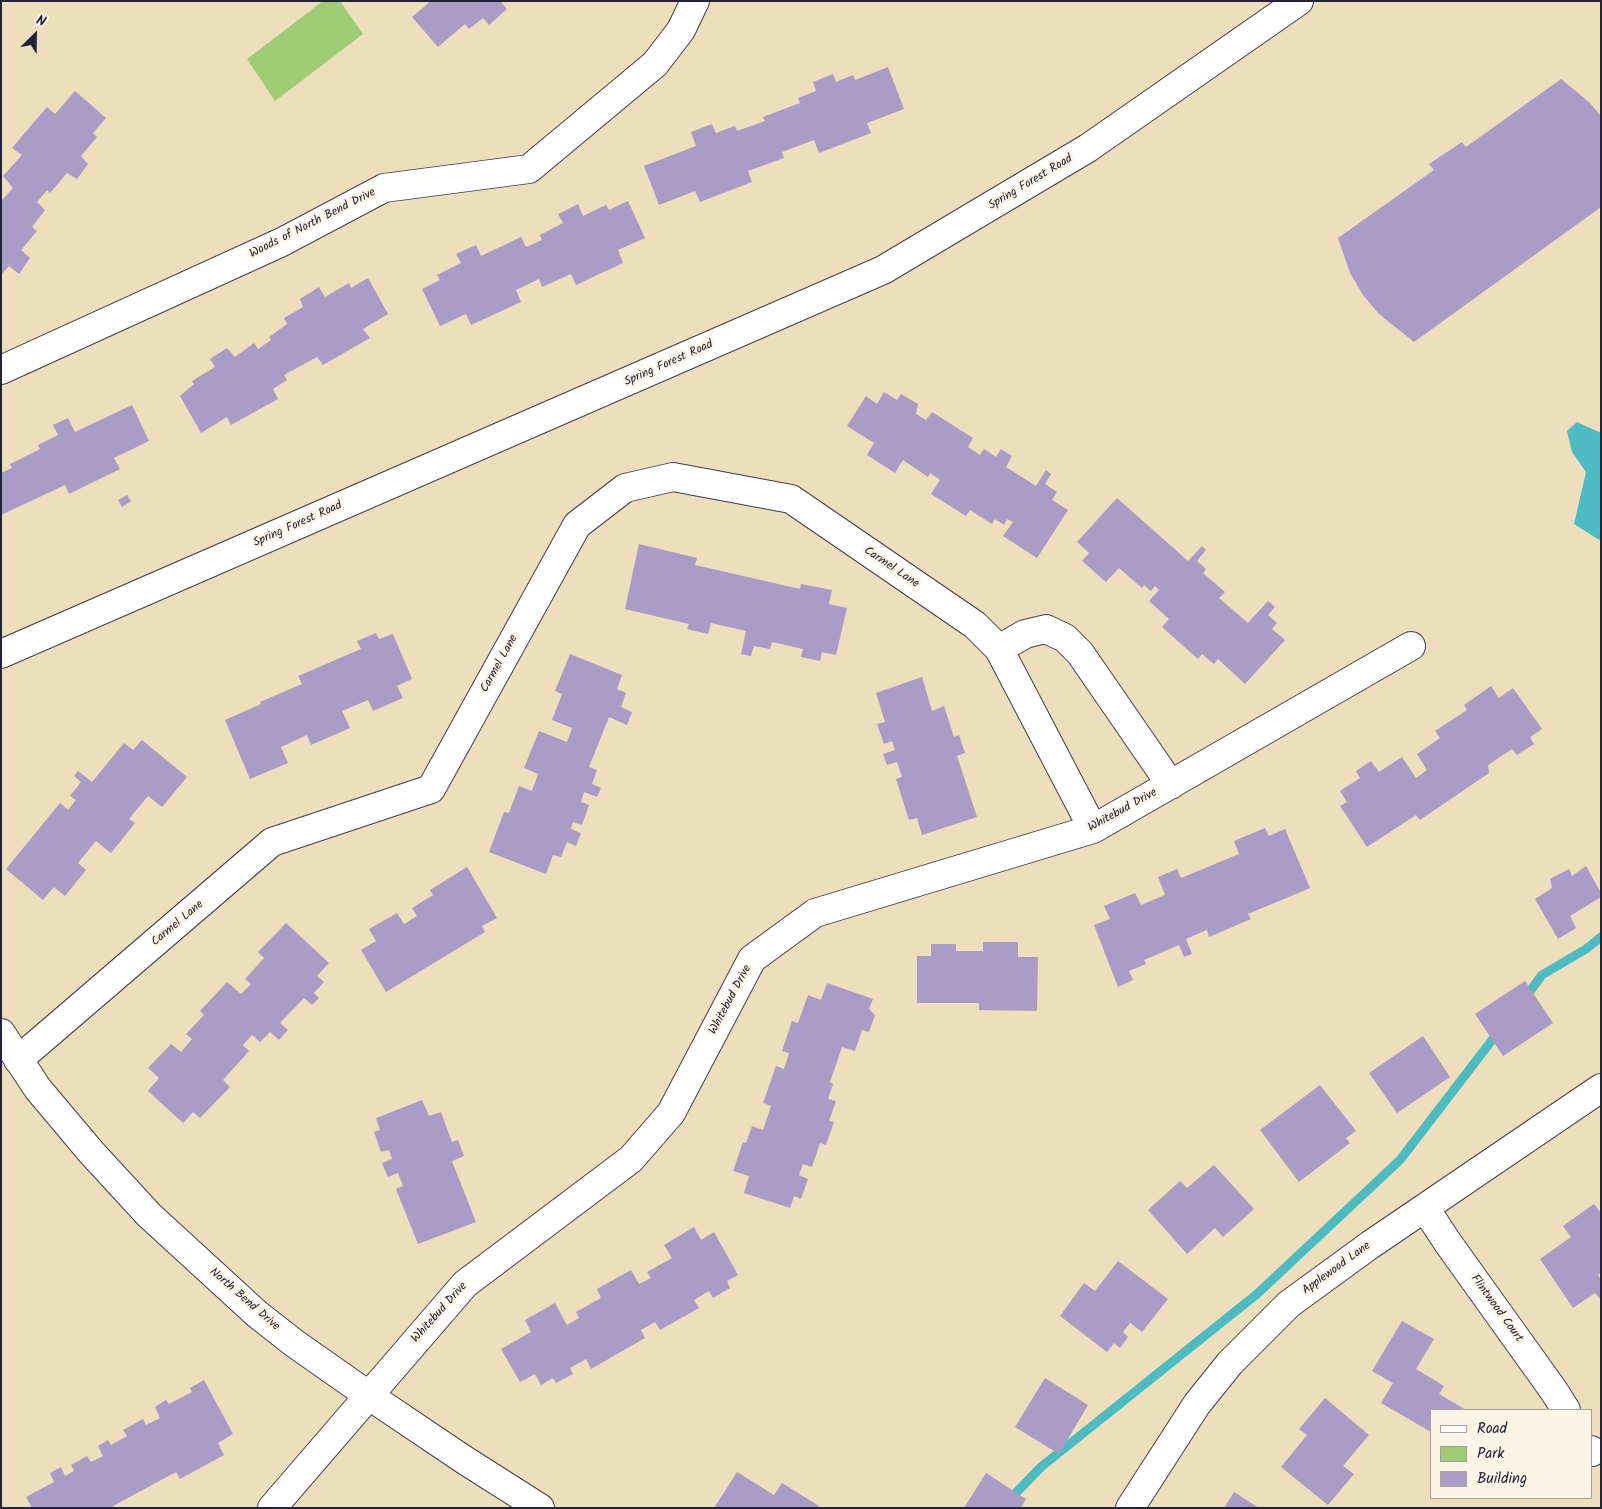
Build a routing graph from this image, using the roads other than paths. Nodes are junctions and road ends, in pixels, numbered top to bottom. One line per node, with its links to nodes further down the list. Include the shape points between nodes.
1 (695, 1): 3 (street, Woods of North Bend Drive, via 682,30 655,64 529,169 384,188 282,242)
2 (1299, 1): 6 (street, Spring Forest Road, via 1088,148 883,270)
3 (1, 370)
4 (1411, 646): 7 (street, Whitebud Drive)
5 (999, 649): 7 (street, via 1025,634 1046,629 1065,638 1080,653); 8 (street, Carmel Lane); 10 (street, Carmel Lane, via 975,625 791,499 673,477 625,488 577,525 431,789 272,842)
6 (1, 654)
7 (1171, 785): 8 (street, Whitebud Drive)
8 (1093, 830): 13 (street, Whitebud Drive, via 815,913 752,959 671,1114 631,1159 465,1284)
9 (1, 1033): 10 (street, North Bend Drive)
10 (18, 1060): 13 (street, North Bend Drive, via 91,1152 149,1215 257,1314)
11 (1601, 1088): 12 (street, Applewood Lane)
12 (1425, 1208): 14 (street, Flintwood Court); 17 (street, Applewood Lane, via 1290,1304 1230,1363 1197,1404)
13 (368, 1395): 15 (street, Whitebud Drive); 16 (street, North Bend Drive)
14 (1565, 1409)
15 (272, 1508)
16 (540, 1508)
17 (1130, 1508)

